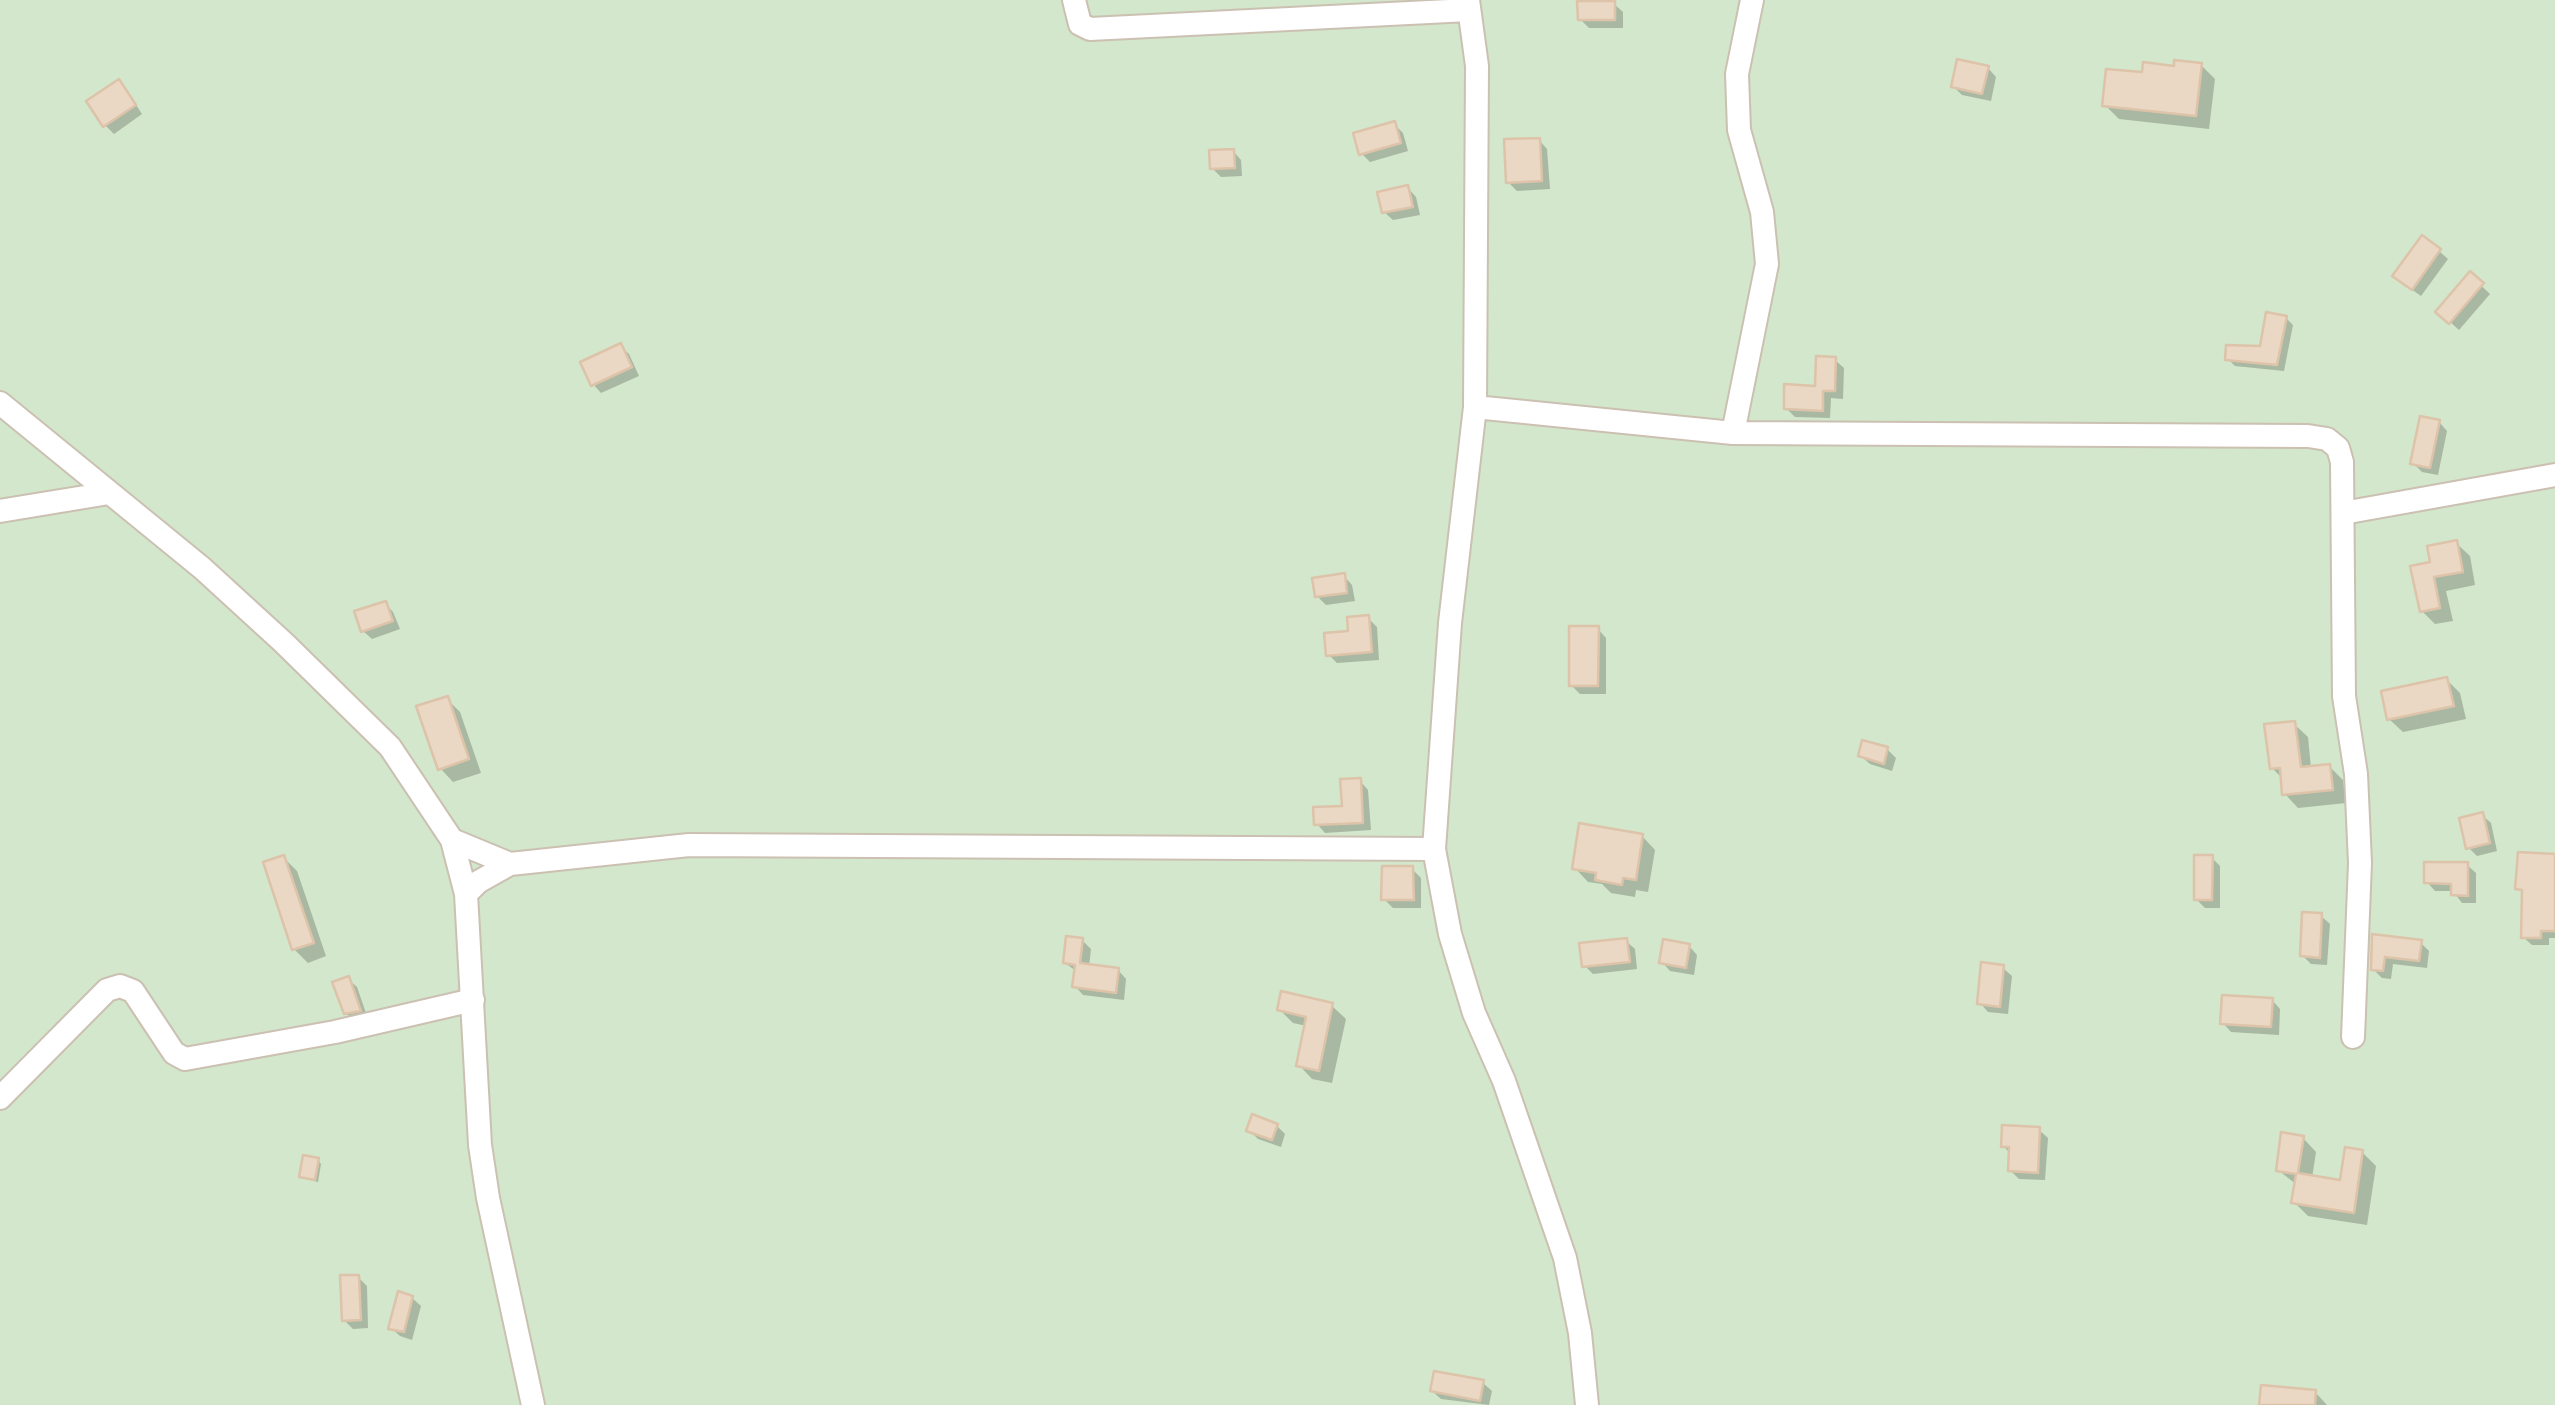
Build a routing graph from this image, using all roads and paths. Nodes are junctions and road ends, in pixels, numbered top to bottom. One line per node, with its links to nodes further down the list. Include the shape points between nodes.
1 (1074, 0): 3 (street, via 1080,24 1090,28)
2 (1752, 0): 6 (street, via 1737,74 1739,130 1762,212 1766,264)
3 (1468, 5): 5 (street, via 1476,66)
4 (0, 403): 8 (street)
5 (1475, 407): 6 (street); 12 (street)
6 (1733, 433): 10 (street, via 2308,436 2338,448)
7 (2555, 476): 10 (street)
8 (109, 493): 9 (street); 11 (street, via 202,568 390,747)
9 (0, 511)
10 (2343, 513): 16 (street, via 2344,696 2360,863)
11 (452, 840): 13 (street); 14 (street)
12 (1434, 850): 13 (street, via 689,845); 19 (street, via 1474,1012 1565,1258)
13 (510, 864): 14 (street)
14 (466, 894): 15 (street)
15 (473, 1000): 17 (street, via 185,1059 174,1053 133,991 120,986 107,990); 18 (street, via 480,1145)
16 (2353, 1038)
17 (0, 1098)
18 (534, 1405)
19 (1588, 1405)

